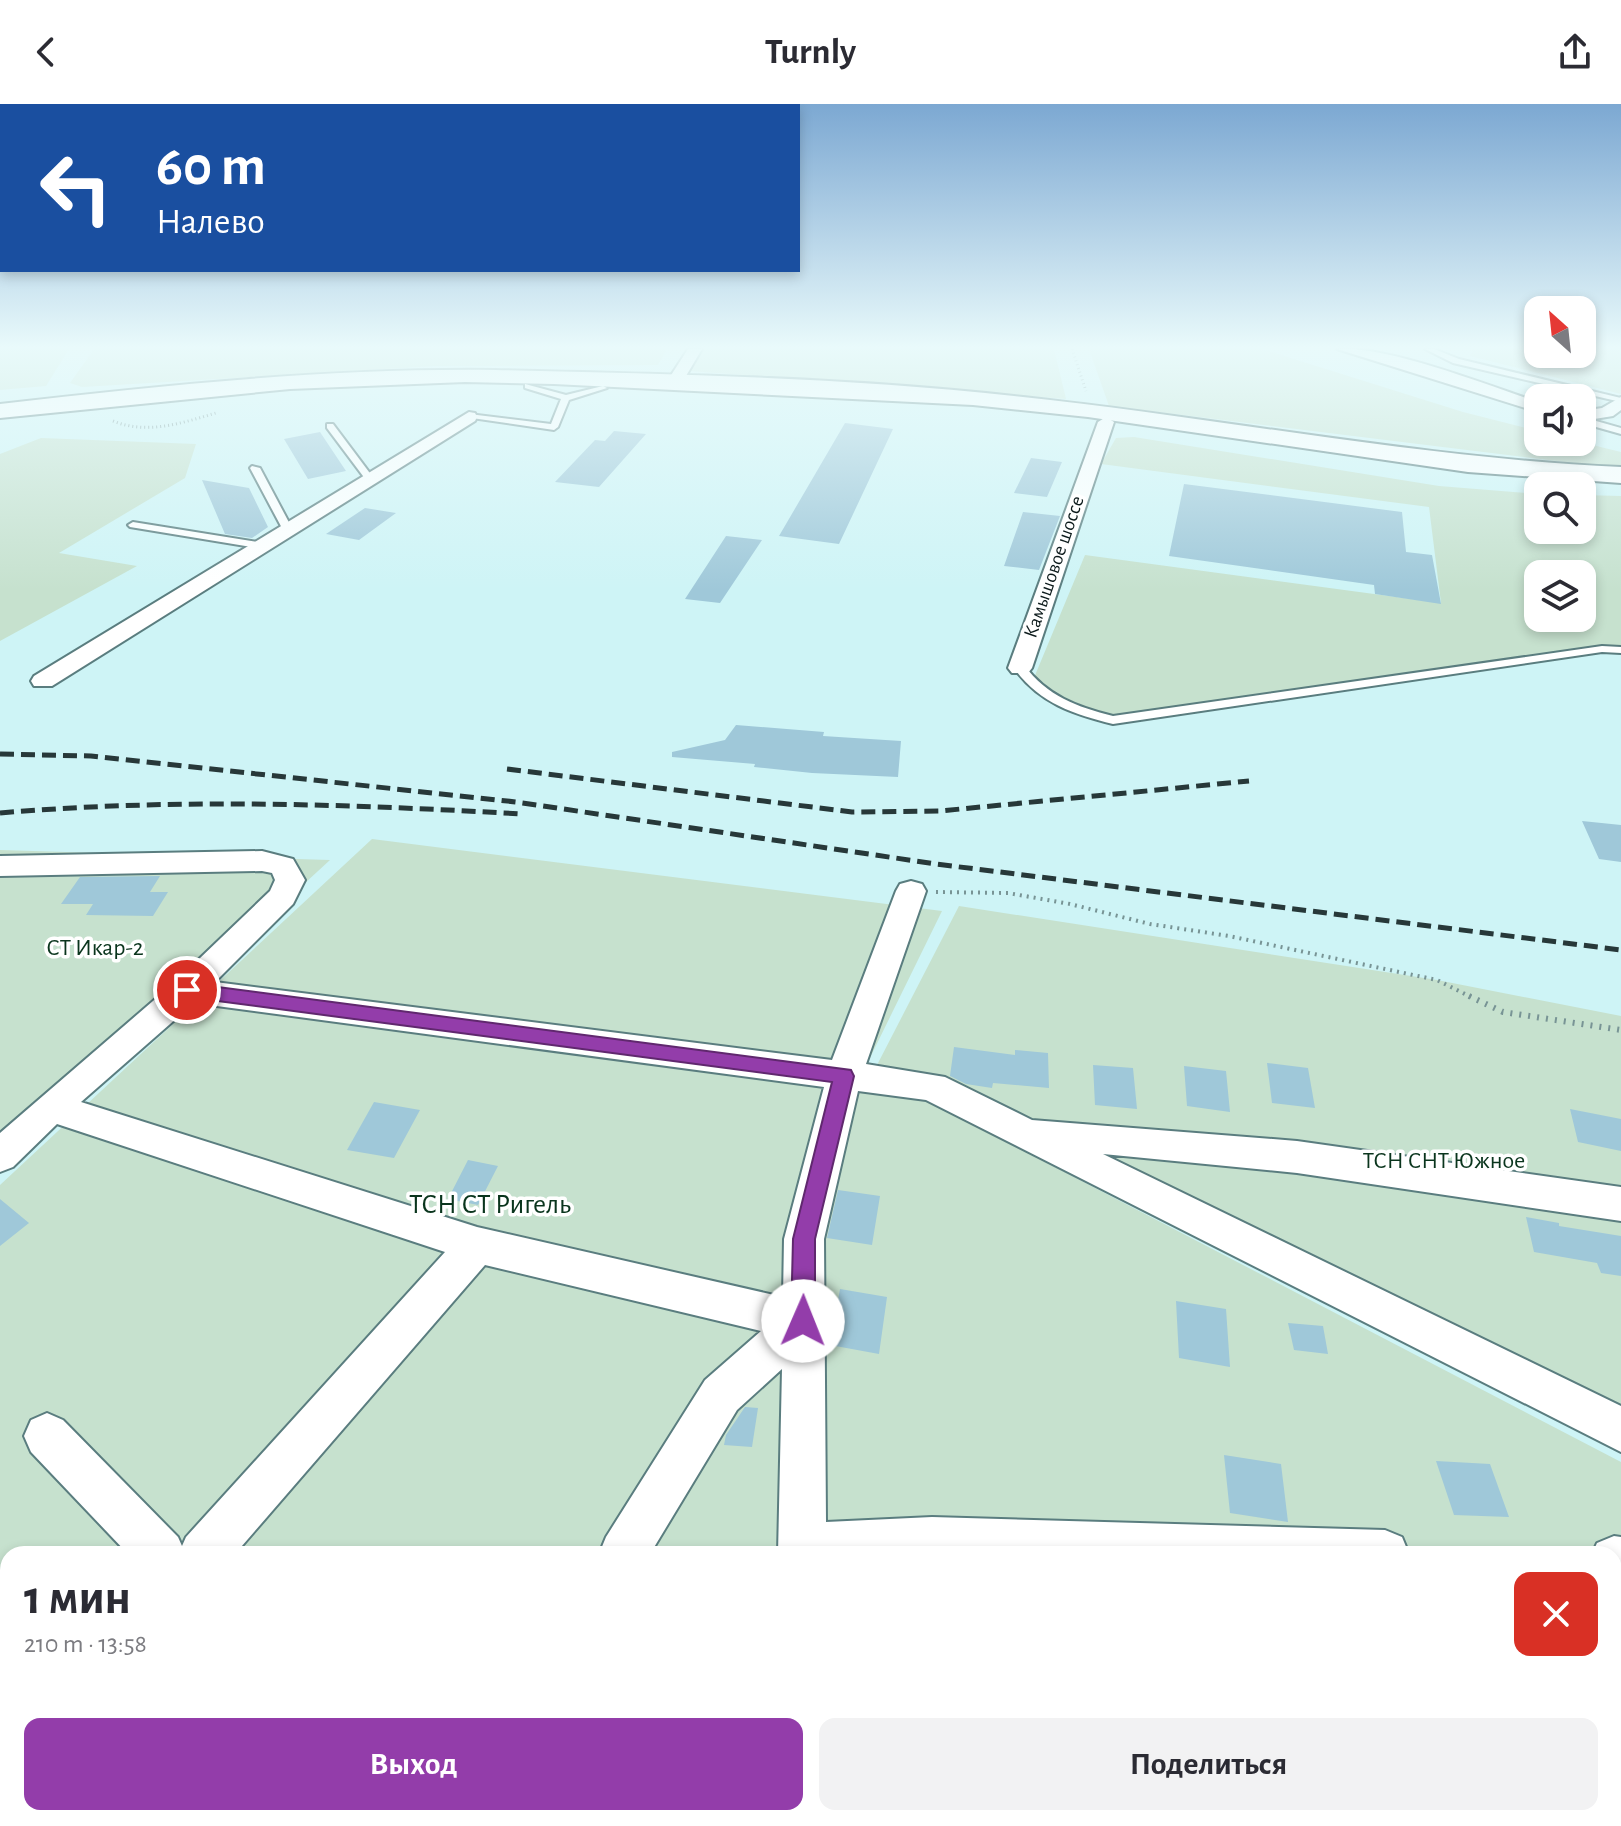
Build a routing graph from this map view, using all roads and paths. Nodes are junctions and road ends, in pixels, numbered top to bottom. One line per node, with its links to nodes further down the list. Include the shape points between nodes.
1 (333, 429): 8 (lane)
2 (449, 429): 8 (street)
3 (1103, 429): 14 (street, Камышовое шоссе)
4 (1152, 429): 9 (main road, via 1333,458)
5 (1200, 429): 7 (main road, via 1470,465)
6 (255, 468): 11 (lane)
7 (1621, 475)
8 (369, 478): 11 (street)
9 (1621, 485)
10 (133, 525): 12 (lane)
11 (288, 530): 12 (street)
12 (263, 546): 15 (street)
13 (1621, 650): 14 (lane, via 1113,720 1051,701)
14 (1020, 668)
15 (43, 681)
16 (0, 866): 18 (street, via 262,861 283,866 290,880 282,897)
17 (911, 891): 19 (path, via 1008,893 1070,904 1437,980 1503,1012); 20 (street)
18 (187, 990): 20 (street); 21 (street)
19 (1621, 1030)
20 (844, 1076): 22 (street, via 932,1087); 26 (street, via 804,1239)
21 (51, 1107): 23 (street); 25 (street)
22 (1019, 1131): 24 (street, via 1297,1157); 27 (street)
23 (0, 1156)
24 (1621, 1204)
25 (477, 1245): 26 (street); 30 (street)
26 (803, 1321): 31 (street, via 721,1395); 32 (street)
27 (1621, 1430)
28 (47, 1436): 29 (street)
29 (153, 1546)
30 (210, 1546)
31 (628, 1546)
32 (801, 1546)
33 (859, 1546): 34 (street, via 932,1541)
34 (1106, 1546)

